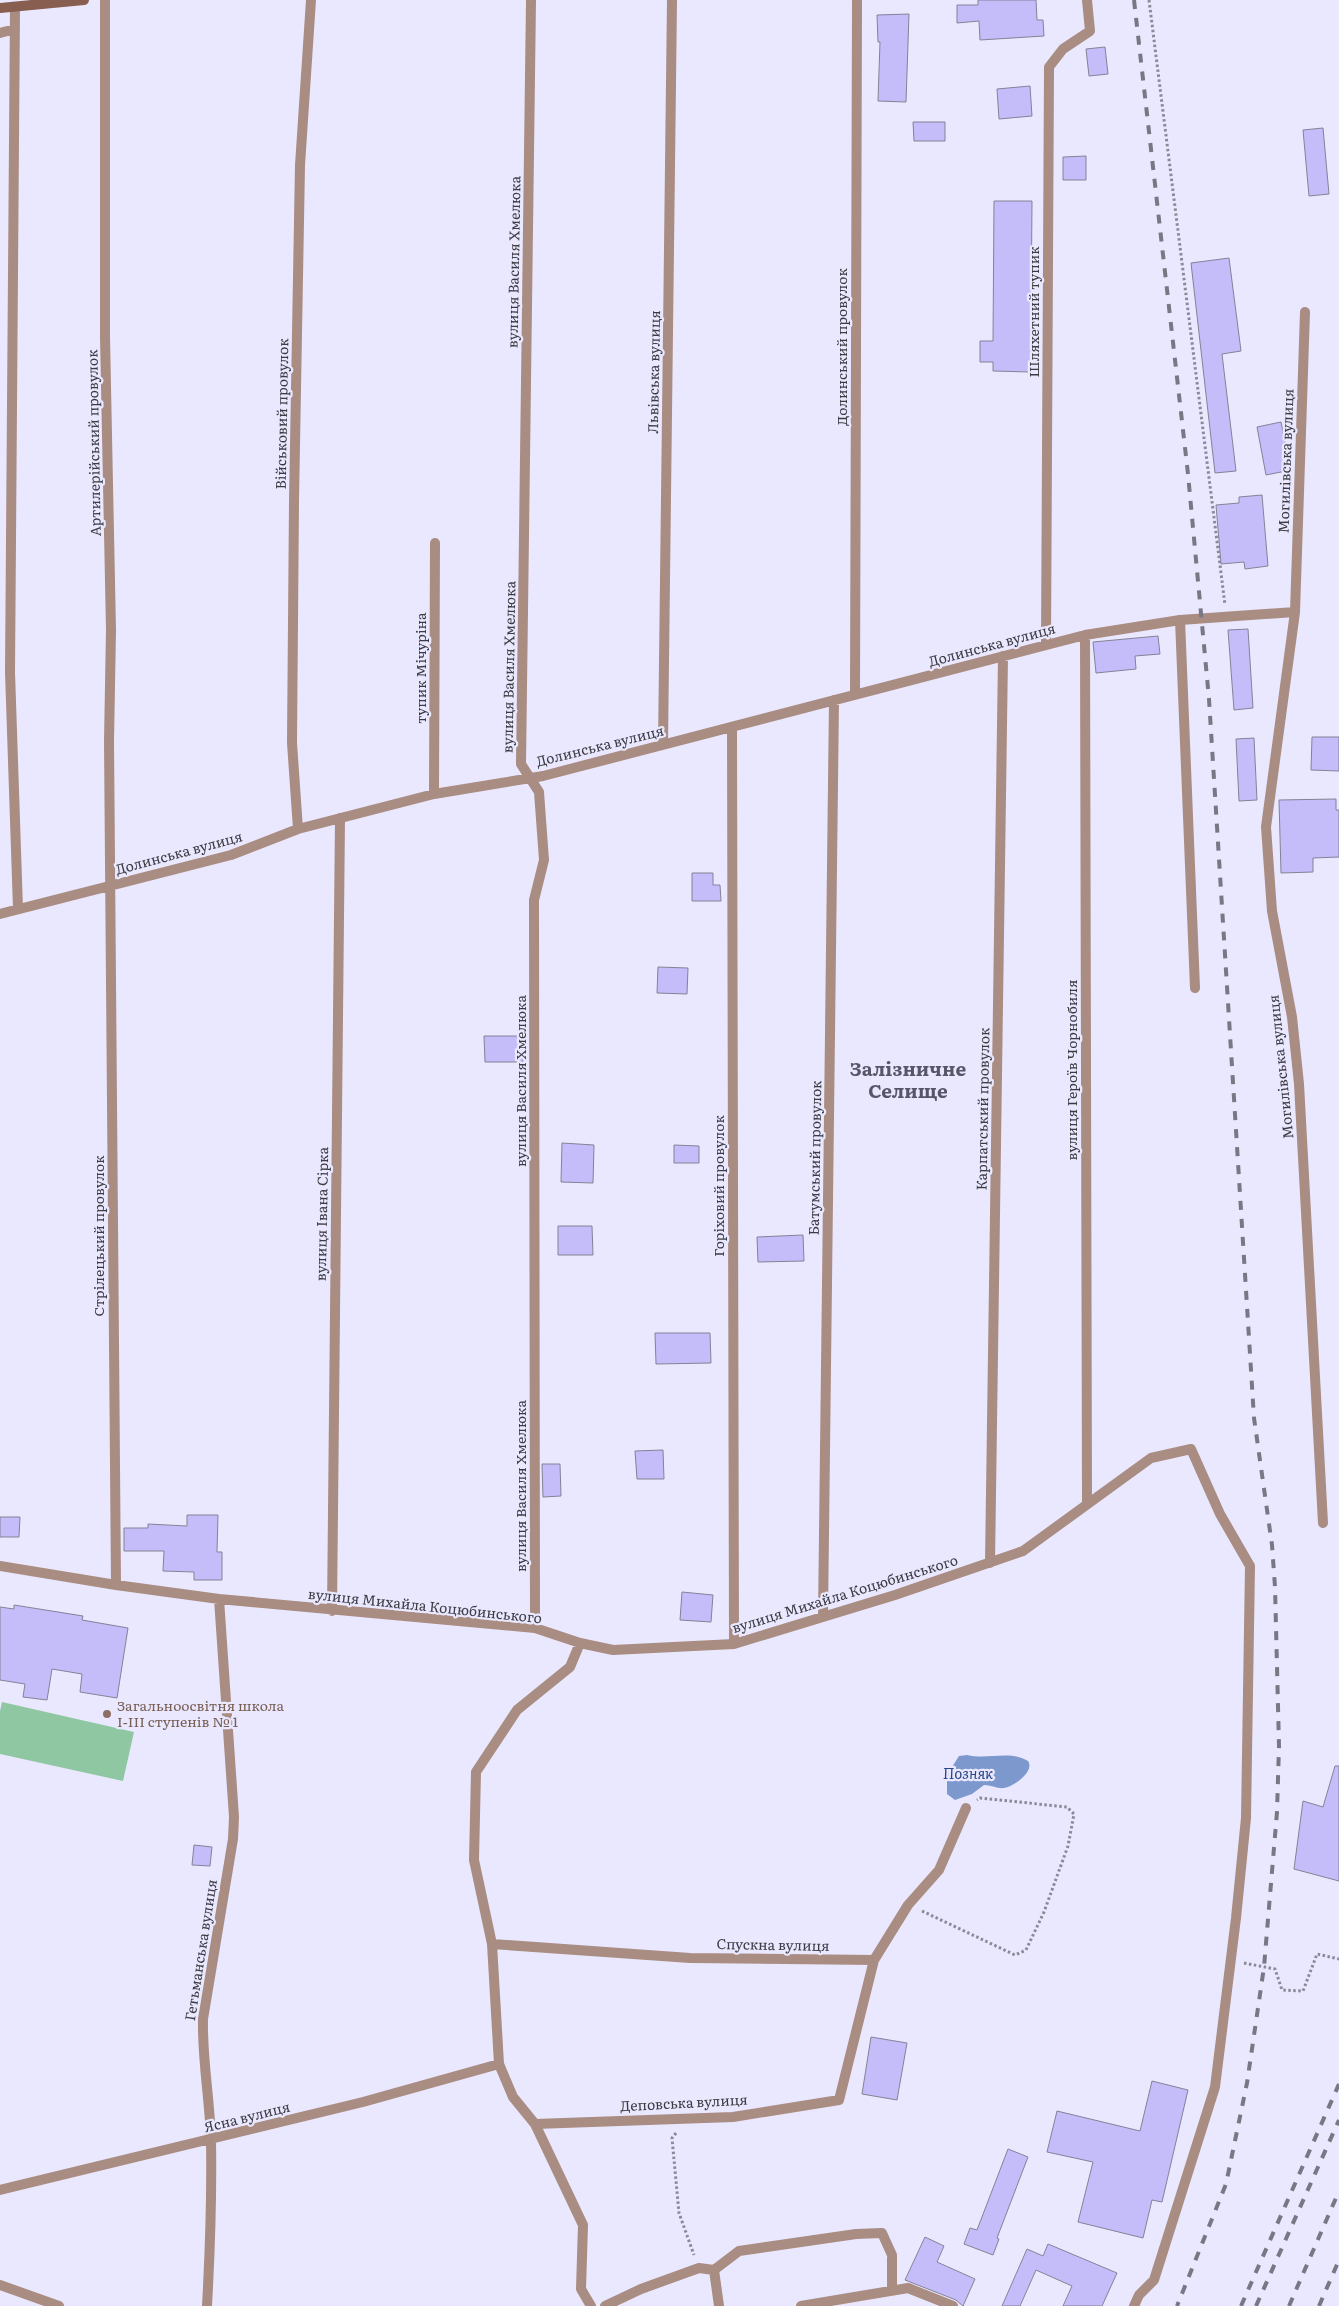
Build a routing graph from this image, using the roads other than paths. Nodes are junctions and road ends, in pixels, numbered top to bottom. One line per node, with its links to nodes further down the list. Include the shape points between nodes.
1 (77, 0): 8 (main road)
2 (104, 0): 27 (street, Артилерійський провулок, via 111,630)
3 (311, 0): 26 (street, Військовий провулок, via 300,165 294,501 292,743)
4 (532, 0): 23 (street, вулиця Василя Хмелюка, via 521,764)
5 (672, 0): 22 (street, Львівська вулиця)
6 (857, 0): 19 (street, Долинський провулок)
7 (1088, 0): 17 (street, Шляхетний тупик, via 1090,31 1063,49 1049,67)
8 (15, 7): 9 (main road); 10 (street)
9 (0, 8)
10 (15, 29): 11 (street); 28 (street, via 10,672)
11 (0, 33)
12 (1305, 312): 14 (street, Могилівська вулиця)
13 (435, 542): 24 (street, тупик Мічуріна)
14 (1295, 612): 15 (street, Долинська вулиця); 32 (street, Могилівська вулиця, via 1266,827 1272,911 1292,1017 1299,1084)
15 (1180, 620): 16 (street, Долинська вулиця); 30 (street)
16 (1084, 635): 17 (street, Долинська вулиця); 31 (street, вулиця Героїв Чорнобиля)
17 (1046, 645): 18 (street, Долинська вулиця)
18 (1003, 656): 19 (street, Долинська вулиця); 33 (street, Карпатський провулок)
19 (855, 695): 20 (street, Долинська вулиця)
20 (834, 700): 21 (street, Долинська вулиця); 38 (street, Батумський провулок)
21 (732, 727): 22 (street, Долинська вулиця); 41 (street, Горіховий провулок)
22 (663, 744): 23 (street, Долинська вулиця)
23 (530, 778): 24 (street, Долинська вулиця); 39 (street, вулиця Василя Хмелюка, via 539,792 544,860 534,900)
24 (434, 794): 25 (street, Долинська вулиця)
25 (340, 818): 26 (street, Долинська вулиця); 37 (street, вулиця Івана Сірка)
26 (298, 829): 27 (street, Долинська вулиця, via 230,855)
27 (110, 886): 28 (street, Долинська вулиця); 35 (street, Стрілецький провулок)
28 (18, 910): 29 (street, Долинська вулиця)
29 (0, 914)
30 (1195, 988)
31 (1087, 1504): 33 (street, вулиця Михайла Коцюбинського, via 1023,1551); 60 (street, вулиця Михайла Коцюбинського, via 1151,1458 1191,1449 1220,1514 1250,1566 1246,1818 1215,2087 1154,2280 1139,2295)
32 (1323, 1523)
33 (990, 1563): 38 (street, вулиця Михайла Коцюбинського)
34 (0, 1566): 35 (street, вулиця Михайла Коцюбинського)
35 (116, 1585): 36 (street, вулиця Михайла Коцюбинського)
36 (219, 1599): 37 (street, вулиця Михайла Коцюбинського); 47 (street, Гетьманська вулиця, via 234,1817 203,2019 202,2048)
37 (332, 1611): 39 (street, вулиця Михайла Коцюбинського)
38 (823, 1617): 41 (street, вулиця Михайла Коцюбинського)
39 (536, 1628): 40 (street, вулиця Михайла Коцюбинського)
40 (580, 1643): 41 (street, вулиця Михайла Коцюбинського, via 613,1650); 43 (street, via 570,1667 518,1710 476,1772 474,1860)
41 (734, 1644)
42 (966, 1808): 44 (street, via 939,1870 908,1905)
43 (492, 1944): 44 (street, Спускна вулиця, via 690,1958); 45 (street)
44 (874, 1960): 46 (street, Деповська вулиця, via 839,2100 733,2116)
45 (499, 2064): 46 (street, via 514,2097); 47 (street, Ясна вулиця)
46 (536, 2124): 55 (street, via 583,2225 581,2290)
47 (211, 2140): 48 (street, Ясна вулиця); 54 (street, Гетьманська вулиця)
48 (0, 2190)
49 (714, 2270): 51 (street, via 739,2251 882,2233 892,2255); 56 (street, via 699,2268); 57 (street)
50 (0, 2285): 52 (street)
51 (892, 2290): 58 (street); 59 (street, via 908,2288)
52 (31, 2301): 53 (street)
53 (59, 2306)
54 (207, 2306)
55 (591, 2306)
56 (605, 2306)
57 (719, 2306)
58 (801, 2306)
59 (953, 2306)
60 (1134, 2306)

